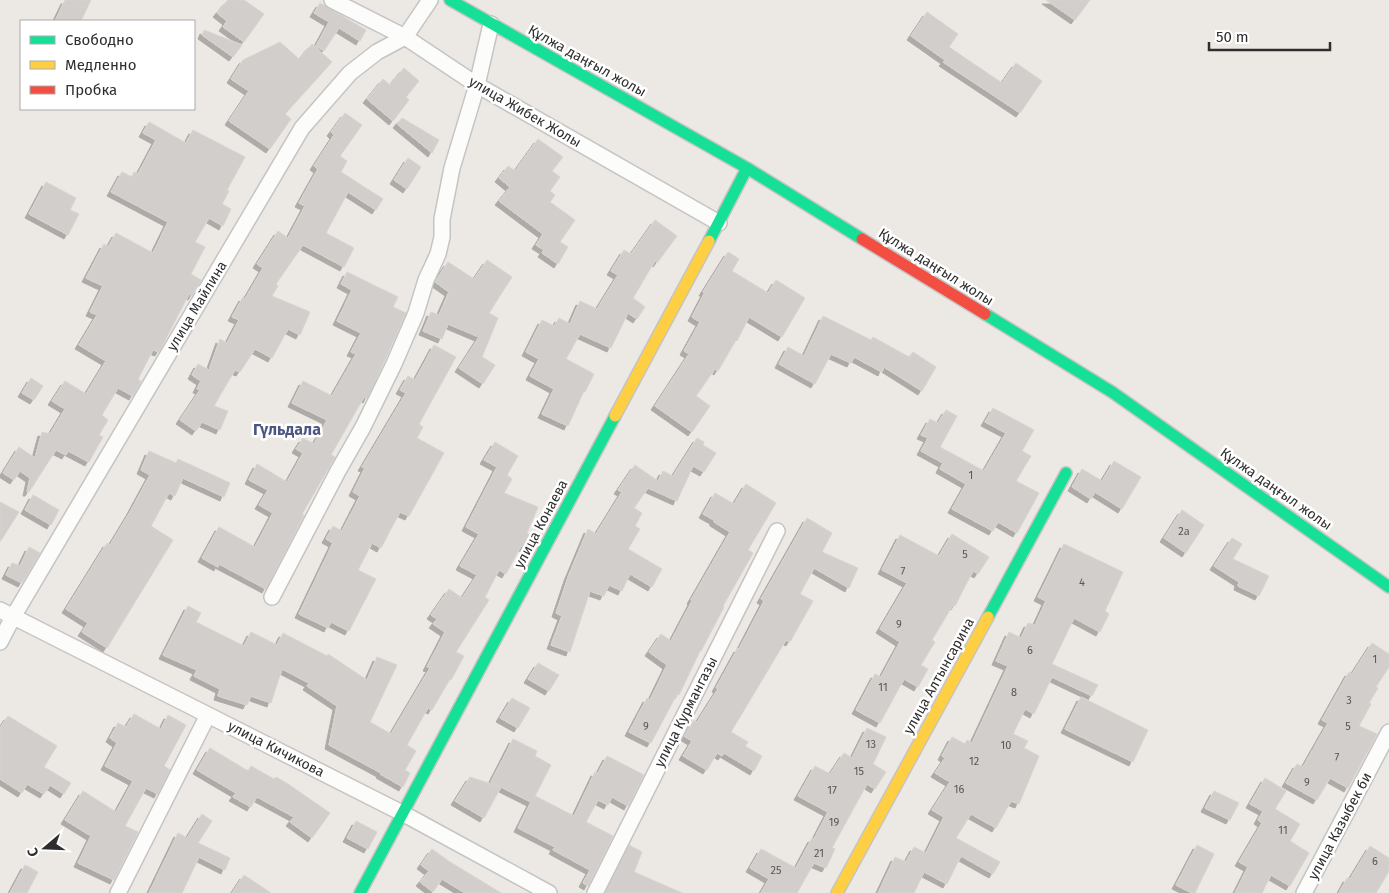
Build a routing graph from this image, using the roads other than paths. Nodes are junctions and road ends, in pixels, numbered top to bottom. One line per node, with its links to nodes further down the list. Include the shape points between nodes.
1 (332, 0): 5 (street, улица Жибек Жолы)
2 (430, 0): 5 (street, улица Майлина)
3 (450, 0): 4 (street, Құлжа даңғыл жолы)
4 (491, 24): 6 (street); 7 (street, Құлжа даңғыл жолы)
5 (405, 37): 6 (street, улица Жибек Жолы); 13 (street, улица Майлина, via 377,52 350,74 302,128)
6 (477, 85): 8 (street, улица Жибек Жолы); 12 (street, via 445,198 438,254 416,313 367,418)
7 (747, 168): 8 (street, улица Конаева); 11 (street, Құлжа даңғыл жолы, via 1112,392)
8 (719, 223): 17 (street, улица Конаева)
9 (1066, 474): 22 (street, улица Алтынсарина)
10 (777, 531): 21 (street, улица Курмангазы)
11 (1389, 587)
12 (272, 597)
13 (6, 614): 14 (street, улица Майлина); 15 (street, улица Кичикова)
14 (0, 642)
15 (208, 715): 17 (street, улица Кичикова); 18 (street)
16 (1389, 732): 23 (street, улица Казыбек би)
17 (404, 814): 19 (street, улица Конаева); 20 (street, улица Кичикова)
18 (118, 893)
19 (360, 893)
20 (549, 893)
21 (595, 893)
22 (837, 893)
23 (1304, 893)

